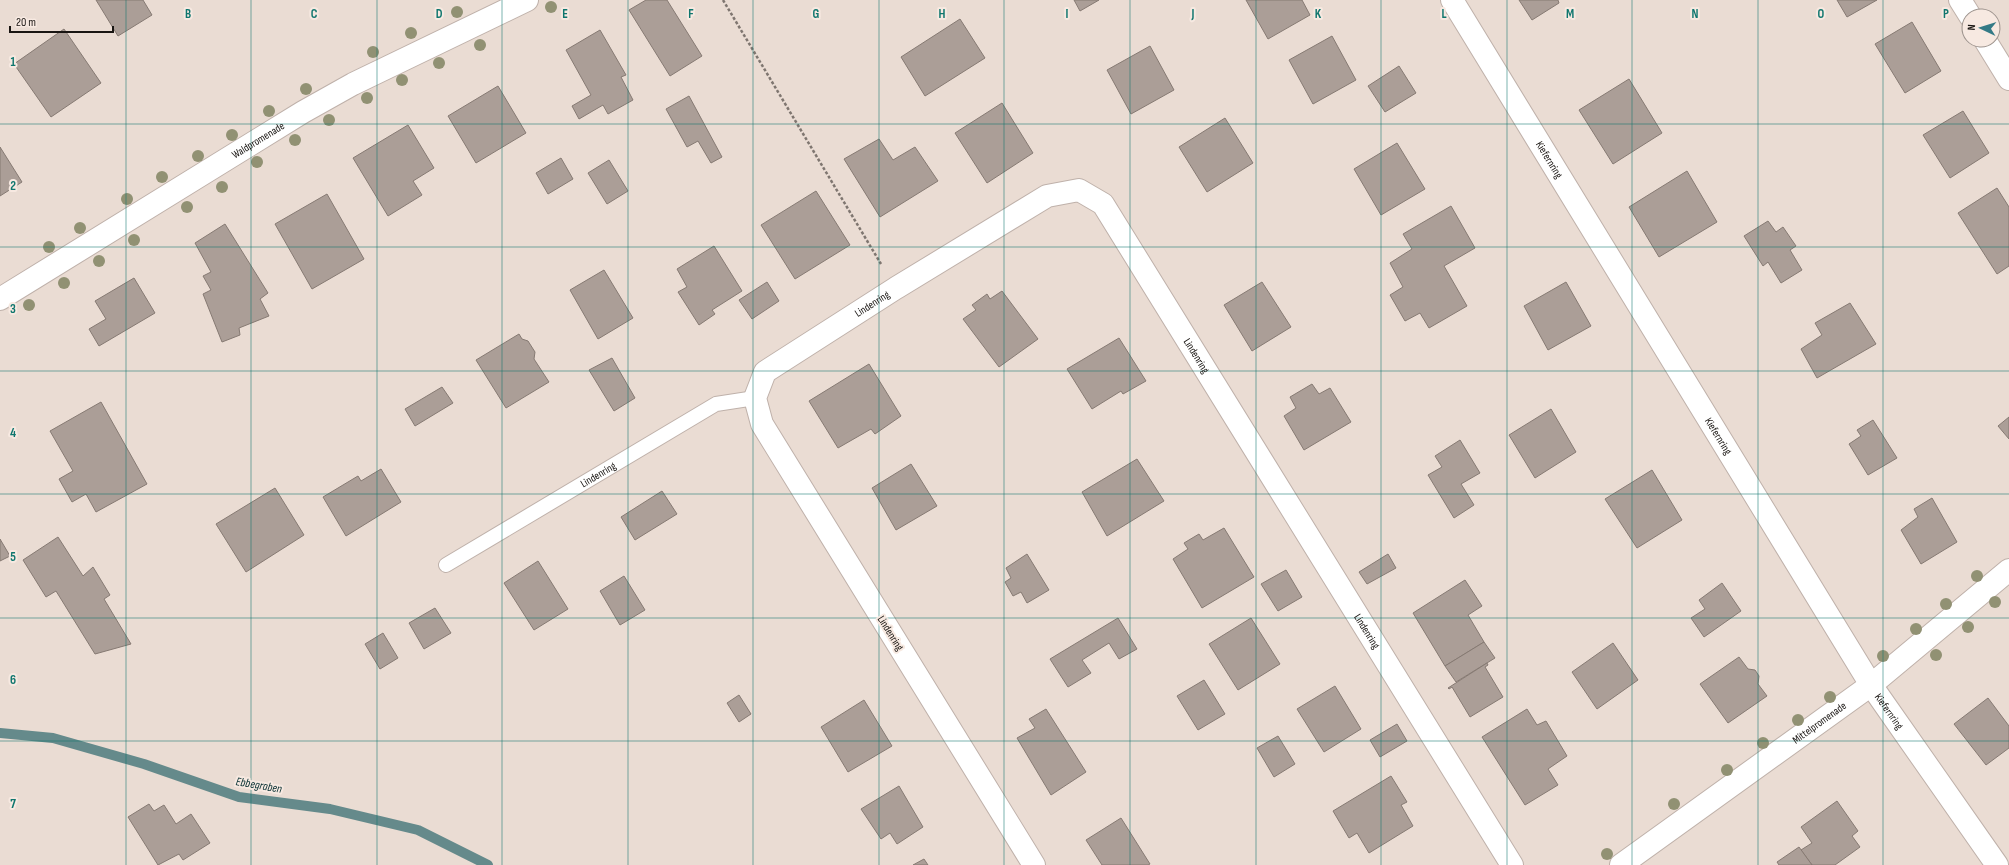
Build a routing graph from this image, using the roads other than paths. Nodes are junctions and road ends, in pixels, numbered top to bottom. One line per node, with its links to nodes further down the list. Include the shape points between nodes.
1 (527, 0): 5 (street, Waldpromenade, via 353,84 303,112)
2 (1452, 0): 9 (street, Kiefernring)
3 (1990, 48): 4 (street)
4 (2009, 80)
5 (0, 300)
6 (754, 398): 7 (lane, Lindenring, via 716,404); 10 (street, Lindenring, via 762,424); 11 (street, Lindenring, via 765,372 1047,196 1079,190 1103,204)
7 (446, 565)
8 (2009, 570): 9 (street, Mittelpromenade)
9 (1871, 685): 12 (street, Mittelpromenade); 13 (street, Kiefernring)
10 (1034, 865)
11 (1512, 865)
12 (1622, 865)
13 (1997, 865)

